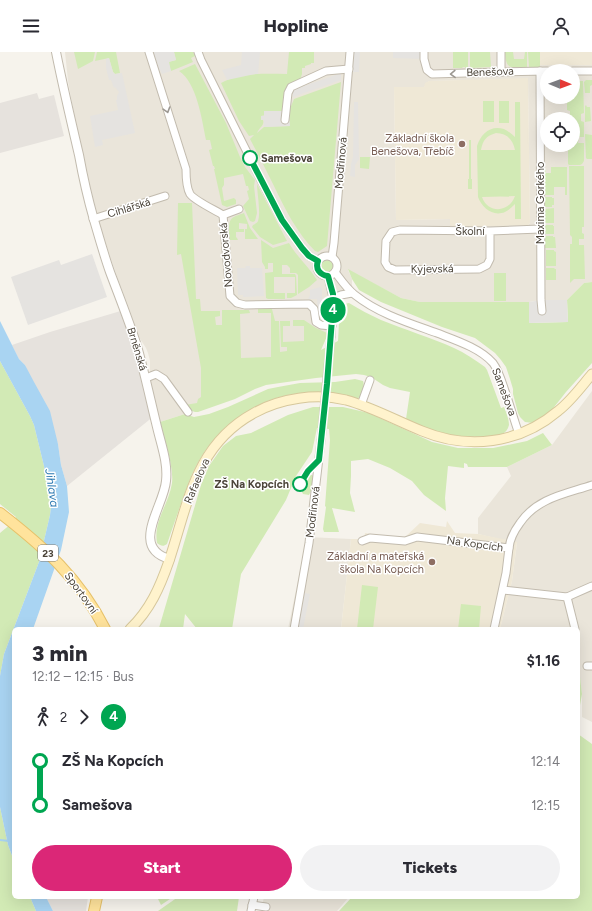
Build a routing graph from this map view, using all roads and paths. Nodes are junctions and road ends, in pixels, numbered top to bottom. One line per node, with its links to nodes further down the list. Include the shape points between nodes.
1 (56, 52): 17 (street, Brněnská)
2 (149, 52): 16 (street, Novodvorská, one-way to 16, via 186,169 190,194)
3 (198, 52): 22 (street, Samešova, via 282,220 309,256)
4 (350, 52): 7 (street, Modřínová)
5 (424, 52): 11 (street, Benešova, one-way to 5, via 432,74 427,70)
6 (500, 52): 11 (street)
7 (349, 69): 13 (street, via 326,71 292,87 288,93); 21 (street, Modřínová)
8 (540, 71): 11 (street, Benešova)
9 (580, 71): 10 (street)
10 (592, 71)
11 (501, 72)
12 (543, 104): 18 (street, Maxima Gorkého)
13 (286, 120)
14 (165, 196): 17 (street, Cihlářská)
15 (239, 209): 16 (street, Novodvorská)
16 (223, 215): 27 (street, Novodvorská, via 230,296 245,305 309,304 314,309 316,322)
17 (93, 219): 29 (street, Brněnská)
18 (540, 229): 20 (street, Školní); 26 (street, Maxima Gorkého)
19 (400, 230): 20 (street, Školní); 20 (street, Kyjevská, via 392,232 386,241 385,262 394,270 479,269 487,266 490,259)
20 (490, 231)
21 (332, 257): 22 (street, via 326,256); 23 (street, Samešova, via 337,264 336,270)
22 (318, 261): 23 (street, Samešova, via 318,270 322,274)
23 (331, 274): 24 (street, Samešova); 25 (street, Modřínová)
24 (352, 292): 25 (street); 33 (street, Samešova, via 387,314 454,339 485,356 493,363 502,383)
25 (333, 298): 27 (street, Modřínová)
26 (542, 311)
27 (332, 326): 44 (street, Modřínová, bridge, via 309,543)
28 (592, 374): 33 (main road, Rafaelova, via 559,411 543,423)
29 (146, 378): 32 (street, via 156,374 164,379); 38 (street, Brněnská, via 167,476 163,496 150,530 150,541 157,554)
30 (370, 380): 31 (street)
31 (361, 405): 33 (main road, Rafaelova, via 422,432 452,440 487,442); 38 (main road, Rafaelova, via 341,399 297,398 262,408 236,425 213,448 200,470)
32 (188, 412)
33 (519, 434)
34 (592, 485): 37 (street, via 551,498 535,507 525,515 514,531)
35 (0, 513): 42 (main road, Sportovní / 23, via 44,549 70,576)
36 (362, 541): 37 (street, Na Kopcích, via 370,538 405,541 417,537)
37 (508, 548): 40 (street, Na Kopcích)
38 (170, 558): 43 (main road, via 152,603)
39 (592, 586): 41 (street)
40 (503, 590): 41 (street); 45 (street, Na Kopcích)
41 (567, 597): 46 (street)
42 (104, 627)
43 (132, 627)
44 (294, 627)
45 (494, 627)
46 (574, 627)
47 (97, 899): 50 (main road)
48 (266, 907): 49 (street)
49 (252, 908)
50 (94, 911)

